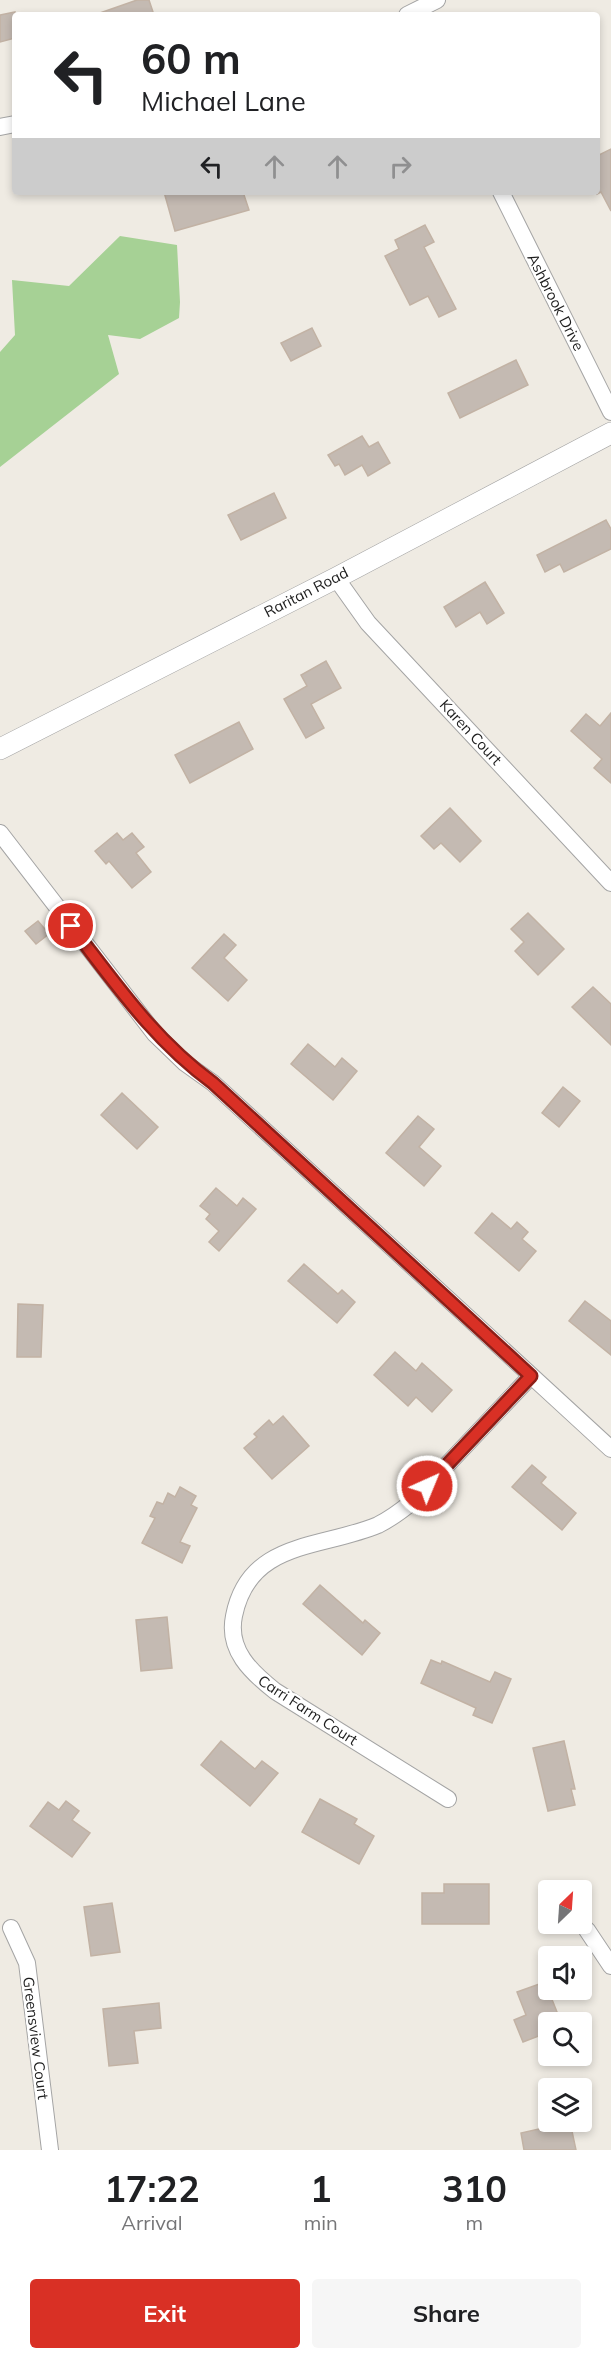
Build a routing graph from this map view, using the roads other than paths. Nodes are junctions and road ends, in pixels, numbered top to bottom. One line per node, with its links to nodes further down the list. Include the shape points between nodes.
1 (437, 0): 2 (street)
2 (408, 11)
3 (502, 195): 4 (street, Ashbrook Drive)
4 (611, 412)
5 (611, 432): 6 (street, Raritan Road)
6 (336, 578): 7 (street, Raritan Road); 9 (street, Karen Court, via 368,623)
7 (0, 749)
8 (0, 833): 10 (street, via 155,1034)
9 (611, 883)
10 (531, 1376): 11 (street); 12 (street, Carri Farm Court, via 396,1515 281,1554 263,1566 241,1592 231,1626 241,1658 275,1691)
11 (611, 1449)
12 (448, 1799)
13 (11, 1929): 16 (street, Greensview Court, via 27,1964)
14 (590, 1934): 15 (street)
15 (611, 1966)
16 (50, 2150)

